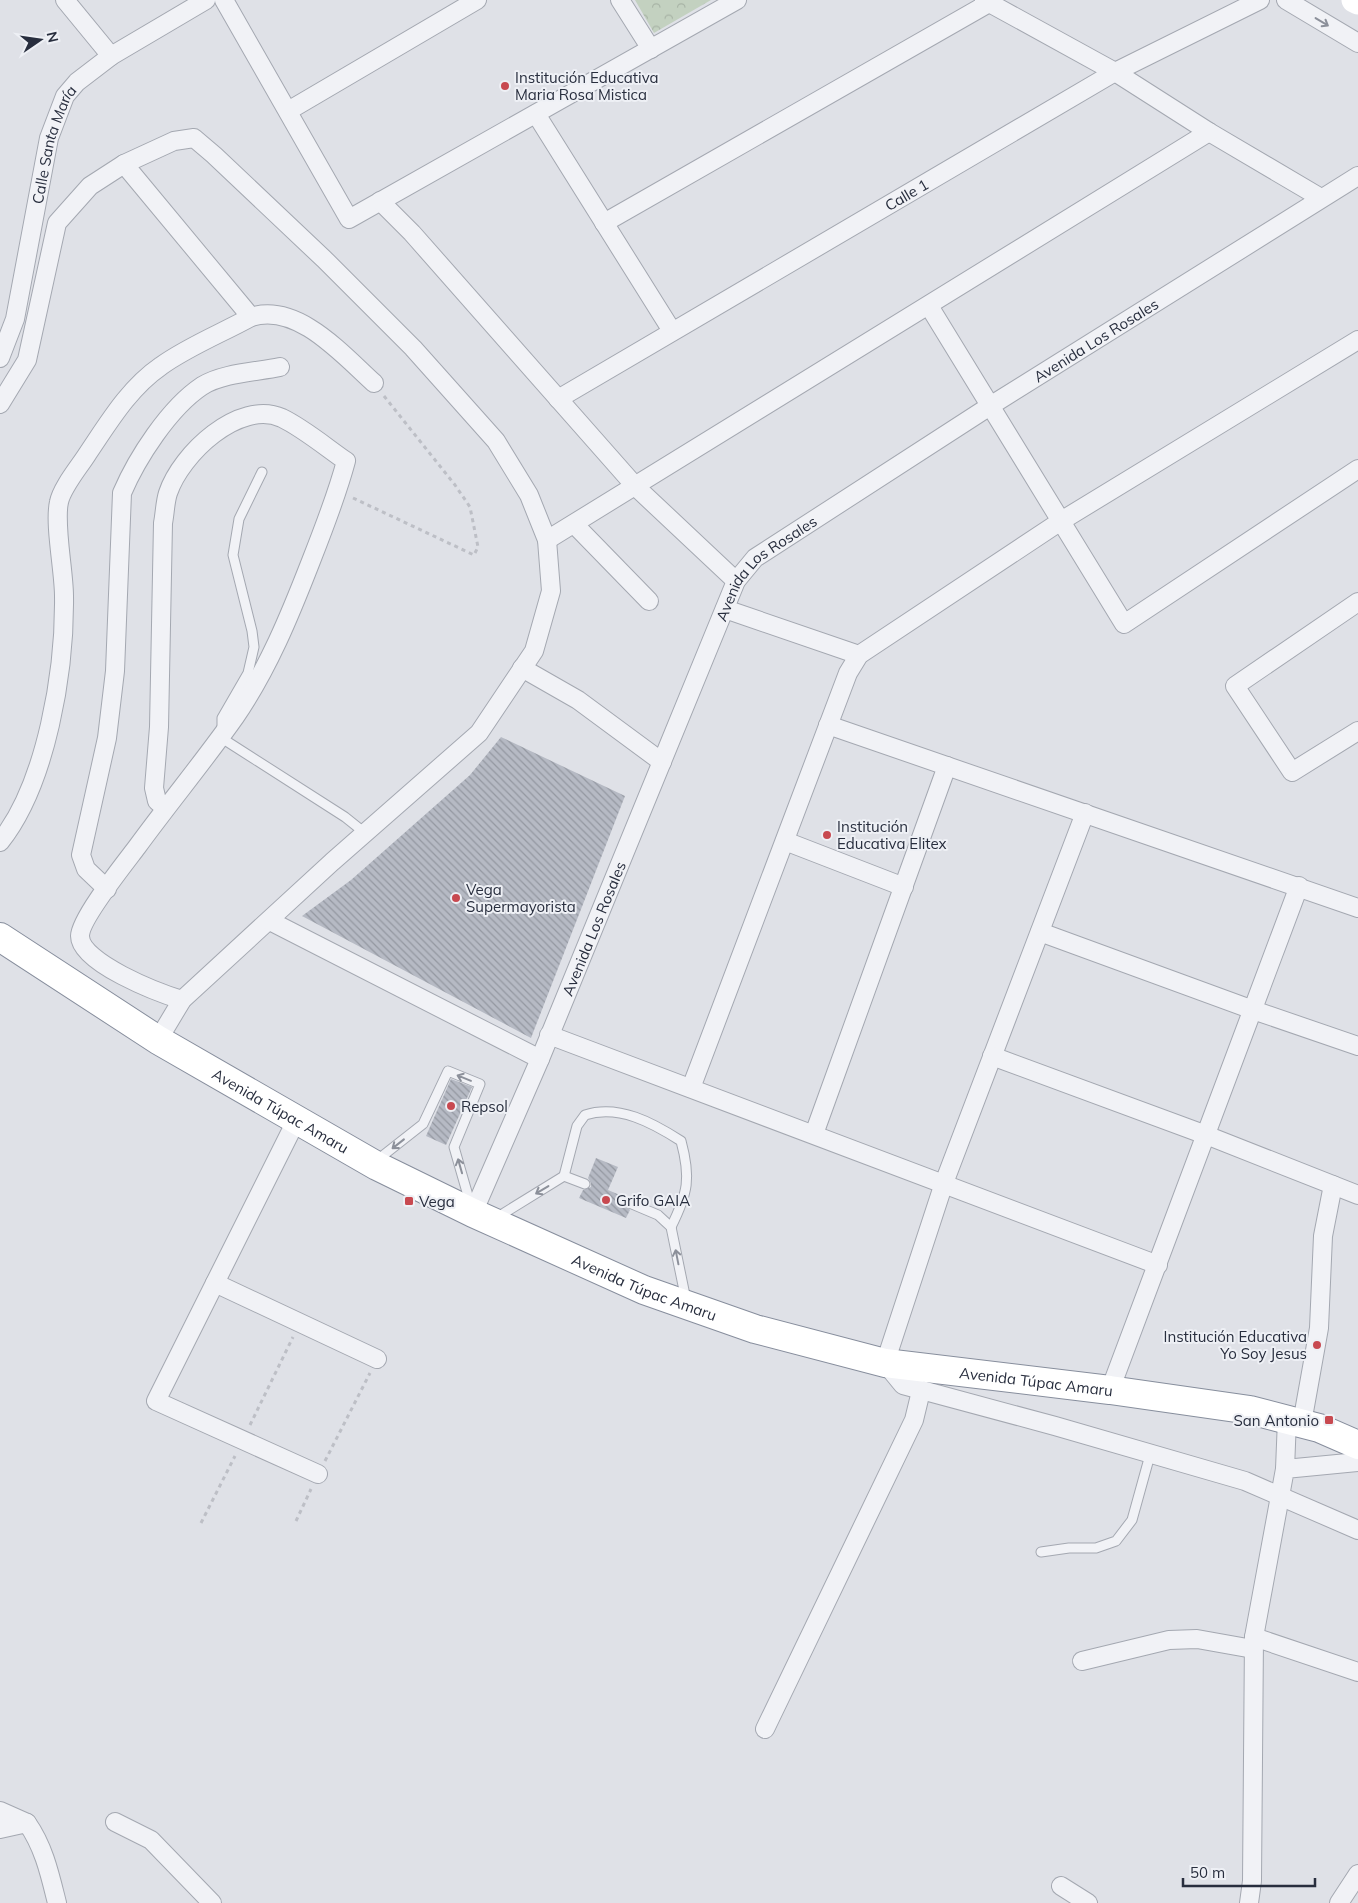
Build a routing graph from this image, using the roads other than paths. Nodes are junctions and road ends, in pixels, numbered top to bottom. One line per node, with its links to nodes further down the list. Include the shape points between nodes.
1 (65, 0): 14 (street)
2 (206, 0): 14 (street, Calle Santa María)
3 (224, 0): 16 (street)
4 (477, 0): 16 (street)
5 (620, 0): 13 (street)
6 (737, 0): 13 (street)
7 (1260, 0): 15 (street, Calle 1)
8 (1286, 0): 12 (street, one-way to 12)
9 (1354, 0): 11 (street)
10 (987, 1): 15 (street); 23 (street)
11 (1358, 2)
12 (1358, 43)
13 (651, 49): 17 (street)
14 (111, 56): 28 (street, Calle Santa María, via 77,82 65,96 56,116 49,138 15,319)
15 (1115, 72): 18 (street); 26 (street, Calle 1)
16 (288, 111): 22 (street, via 349,219)
17 (536, 114): 22 (street); 23 (street)
18 (1209, 132): 21 (street); 24 (street)
19 (124, 164): 25 (street); 32 (street, via 90,186 58,222 27,360); 39 (street, via 174,141 194,138 214,155 413,348 496,441 529,494)
20 (1355, 184): 21 (street, Avenida Los Rosales)
21 (1321, 198): 33 (street, Avenida Los Rosales)
22 (380, 201): 31 (street)
23 (604, 223): 26 (street)
24 (929, 306): 33 (street); 36 (street)
25 (251, 318): 30 (street, via 264,313 287,316 327,340); 55 (street, via 160,366 120,405 59,501 63,649 48,735 30,786 10,830)
26 (672, 331): 31 (street, Calle 1)
27 (1358, 340): 37 (street)
28 (0, 358)
29 (280, 367): 58 (street, via 226,377 202,386 179,406 157,433 131,471 122,493 115,671 107,738 81,855 86,869)
30 (374, 383)
31 (558, 399): 36 (street)
32 (0, 404)
33 (990, 406): 37 (street); 40 (street, Avenida Los Rosales, via 755,558)
34 (1358, 469): 37 (street, via 1124,624)
35 (262, 472): 48 (lane, via 239,519 233,555 254,647 248,673 222,718)
36 (636, 487): 38 (street); 40 (street)
37 (1061, 521): 44 (street)
38 (574, 524): 39 (street); 41 (street)
39 (548, 540): 45 (street, via 551,591 534,651)
40 (736, 581): 43 (street, Avenida Los Rosales)
41 (649, 600)
42 (1358, 602): 47 (street, via 1235,686 1292,772)
43 (725, 609): 44 (street); 49 (street, Avenida Los Rosales)
44 (859, 655): 46 (street, via 848,673)
45 (522, 668): 49 (street, via 578,700); 53 (street, via 479,733)
46 (828, 725): 50 (street); 54 (street)
47 (1358, 730)
48 (222, 733): 51 (street); 51 (street, via 272,654 292,612 338,491 346,461 282,418 255,414 234,421 202,444 168,492 163,523 159,727 154,788 156,801); 53 (lane)
49 (662, 762): 65 (street, Avenida Los Rosales)
50 (947, 766): 52 (street); 57 (street)
51 (165, 808): 58 (street)
52 (1085, 813): 56 (street); 61 (street)
53 (365, 833): 60 (street)
54 (785, 841): 57 (street); 70 (street)
55 (0, 842)
56 (1299, 886): 59 (street); 64 (street)
57 (904, 887): 72 (street)
58 (107, 888): 63 (street, via 84,922 80,936 83,947 109,968 151,990)
59 (1358, 908)
60 (270, 921): 63 (street); 69 (street)
61 (1040, 932): 64 (street); 68 (street)
62 (0, 937): 66 (highway, Avenida Túpac Amaru)
63 (182, 1000): 66 (street)
64 (1253, 1010): 67 (street); 73 (street)
65 (549, 1035): 69 (street, Avenida Los Rosales); 70 (street)
66 (158, 1040): 71 (highway, Avenida Túpac Amaru)
67 (1358, 1046)
68 (992, 1056): 73 (street); 76 (street)
69 (540, 1059): 81 (street, Avenida Los Rosales)
70 (692, 1088): 72 (street)
71 (296, 1121): 74 (highway, Avenida Túpac Amaru); 84 (street)
72 (814, 1134): 76 (street)
73 (1206, 1135): 78 (street); 83 (street)
74 (373, 1163): 81 (highway, Avenida Túpac Amaru); 81 (lane, one-way to 74, via 454,1147 455,1135 480,1084 448,1071 427,1125)
75 (564, 1176): 77 (lane); 81 (lane, one-way to 81); 82 (lane, via 577,1126 585,1115 614,1112 654,1123 681,1140 688,1164 686,1197)
76 (944, 1183): 83 (street); 87 (street)
77 (585, 1184)
78 (1333, 1185): 79 (street); 90 (street, via 1324,1236 1319,1328)
79 (1358, 1195)
80 (632, 1204): 82 (lane, via 658,1215)
81 (482, 1217): 85 (highway, Avenida Túpac Amaru, via 644,1290)
82 (671, 1227): 85 (lane, one-way to 82)
83 (1158, 1266): 88 (street)
84 (215, 1283): 86 (street); 95 (street, via 156,1401)
85 (687, 1305): 87 (highway, Avenida Túpac Amaru, via 764,1331)
86 (377, 1359)
87 (885, 1363): 88 (highway, Avenida Túpac Amaru); 89 (street, via 903,1385)
88 (1110, 1390): 90 (highway, Avenida Túpac Amaru, via 1222,1405)
89 (921, 1391): 92 (street); 102 (street, via 914,1420)
90 (1294, 1421): 91 (highway, Avenida Túpac Amaru); 94 (street)
91 (1358, 1445)
92 (1150, 1455): 96 (street, via 1236,1478); 98 (lane, via 1132,1520 1116,1541 1096,1548)
93 (1358, 1462): 94 (street)
94 (1285, 1469): 96 (street)
95 (318, 1474)
96 (1279, 1494): 97 (street); 99 (street)
97 (1358, 1530)
98 (1041, 1552)
99 (1253, 1643): 100 (street, via 1169,1640); 101 (street); 112 (street, via 1252,1881)
100 (1082, 1661)
101 (1358, 1672)
102 (765, 1729)
103 (0, 1811): 105 (street)
104 (115, 1822): 110 (street, via 151,1840)
105 (26, 1824): 106 (street); 109 (street, via 36,1835 44,1855)
106 (0, 1829)
107 (1358, 1874): 113 (street)
108 (1061, 1886): 111 (street)
109 (57, 1903)
110 (212, 1903)
111 (1088, 1903)
112 (1249, 1903)
113 (1339, 1903)

